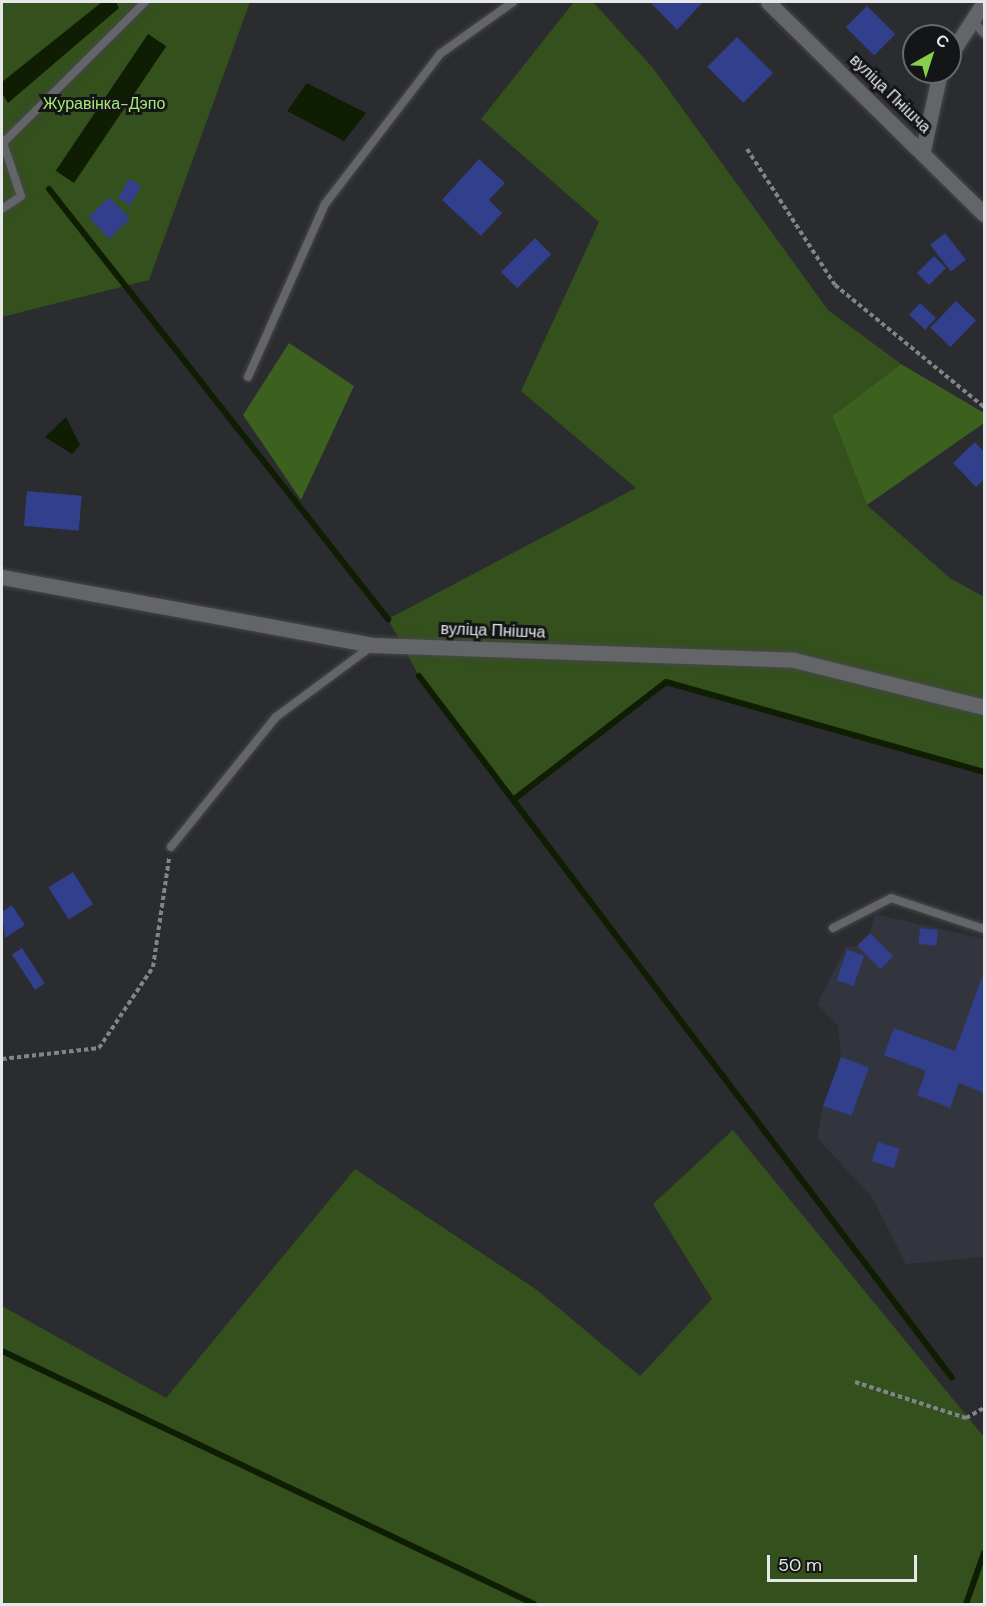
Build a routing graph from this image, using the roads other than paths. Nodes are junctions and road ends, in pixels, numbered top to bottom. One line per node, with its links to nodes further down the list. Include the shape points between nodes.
1 (145, 2): 9 (lane)
2 (513, 2): 13 (lane, via 440,54 325,204)
3 (768, 2): 10 (street, вуліца Пнішча)
4 (984, 2): 5 (street)
5 (972, 19): 6 (lane); 7 (street)
6 (984, 34)
7 (962, 35)
8 (937, 84): 10 (street)
9 (3, 140): 11 (lane, via 21,196)
10 (923, 150): 12 (street, вуліца Пнішча)
11 (2, 209)
12 (984, 214)
13 (248, 377)
14 (2, 577): 15 (street, вуліца Пнішча)
15 (373, 645): 16 (street, вуліца Пнішча, via 794,660); 17 (lane, via 276,717)
16 (984, 707)
17 (171, 847)
18 (833, 928): 19 (lane, via 891,898)
19 (984, 929)

